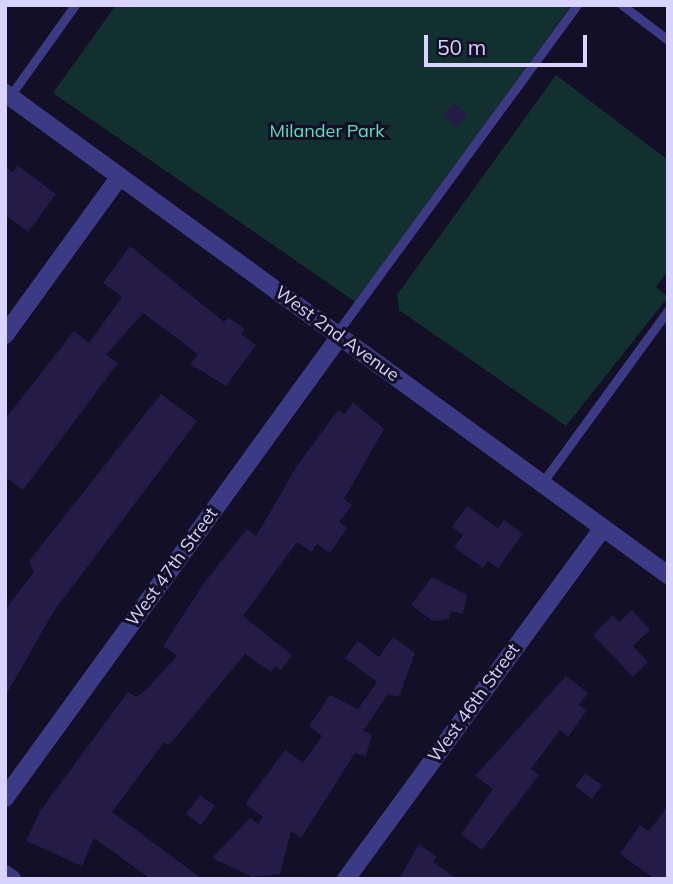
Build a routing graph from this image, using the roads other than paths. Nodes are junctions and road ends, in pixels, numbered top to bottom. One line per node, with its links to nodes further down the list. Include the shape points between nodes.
1 (75, 5): 5 (lane)
2 (577, 5): 9 (lane)
3 (622, 5): 4 (lane)
4 (668, 40)
5 (8, 95): 6 (street, West 2nd Avenue)
6 (120, 176): 8 (street); 9 (street, West 2nd Avenue)
7 (668, 310): 10 (lane)
8 (5, 335)
9 (338, 335): 10 (street, West 2nd Avenue); 13 (street, West 47th Street)
10 (542, 483): 11 (street, West 2nd Avenue)
11 (603, 528): 12 (street, West 2nd Avenue); 16 (street, West 46th Street)
12 (668, 575)
13 (5, 798)
14 (5, 874): 15 (street)
15 (12, 879)
16 (346, 879)

